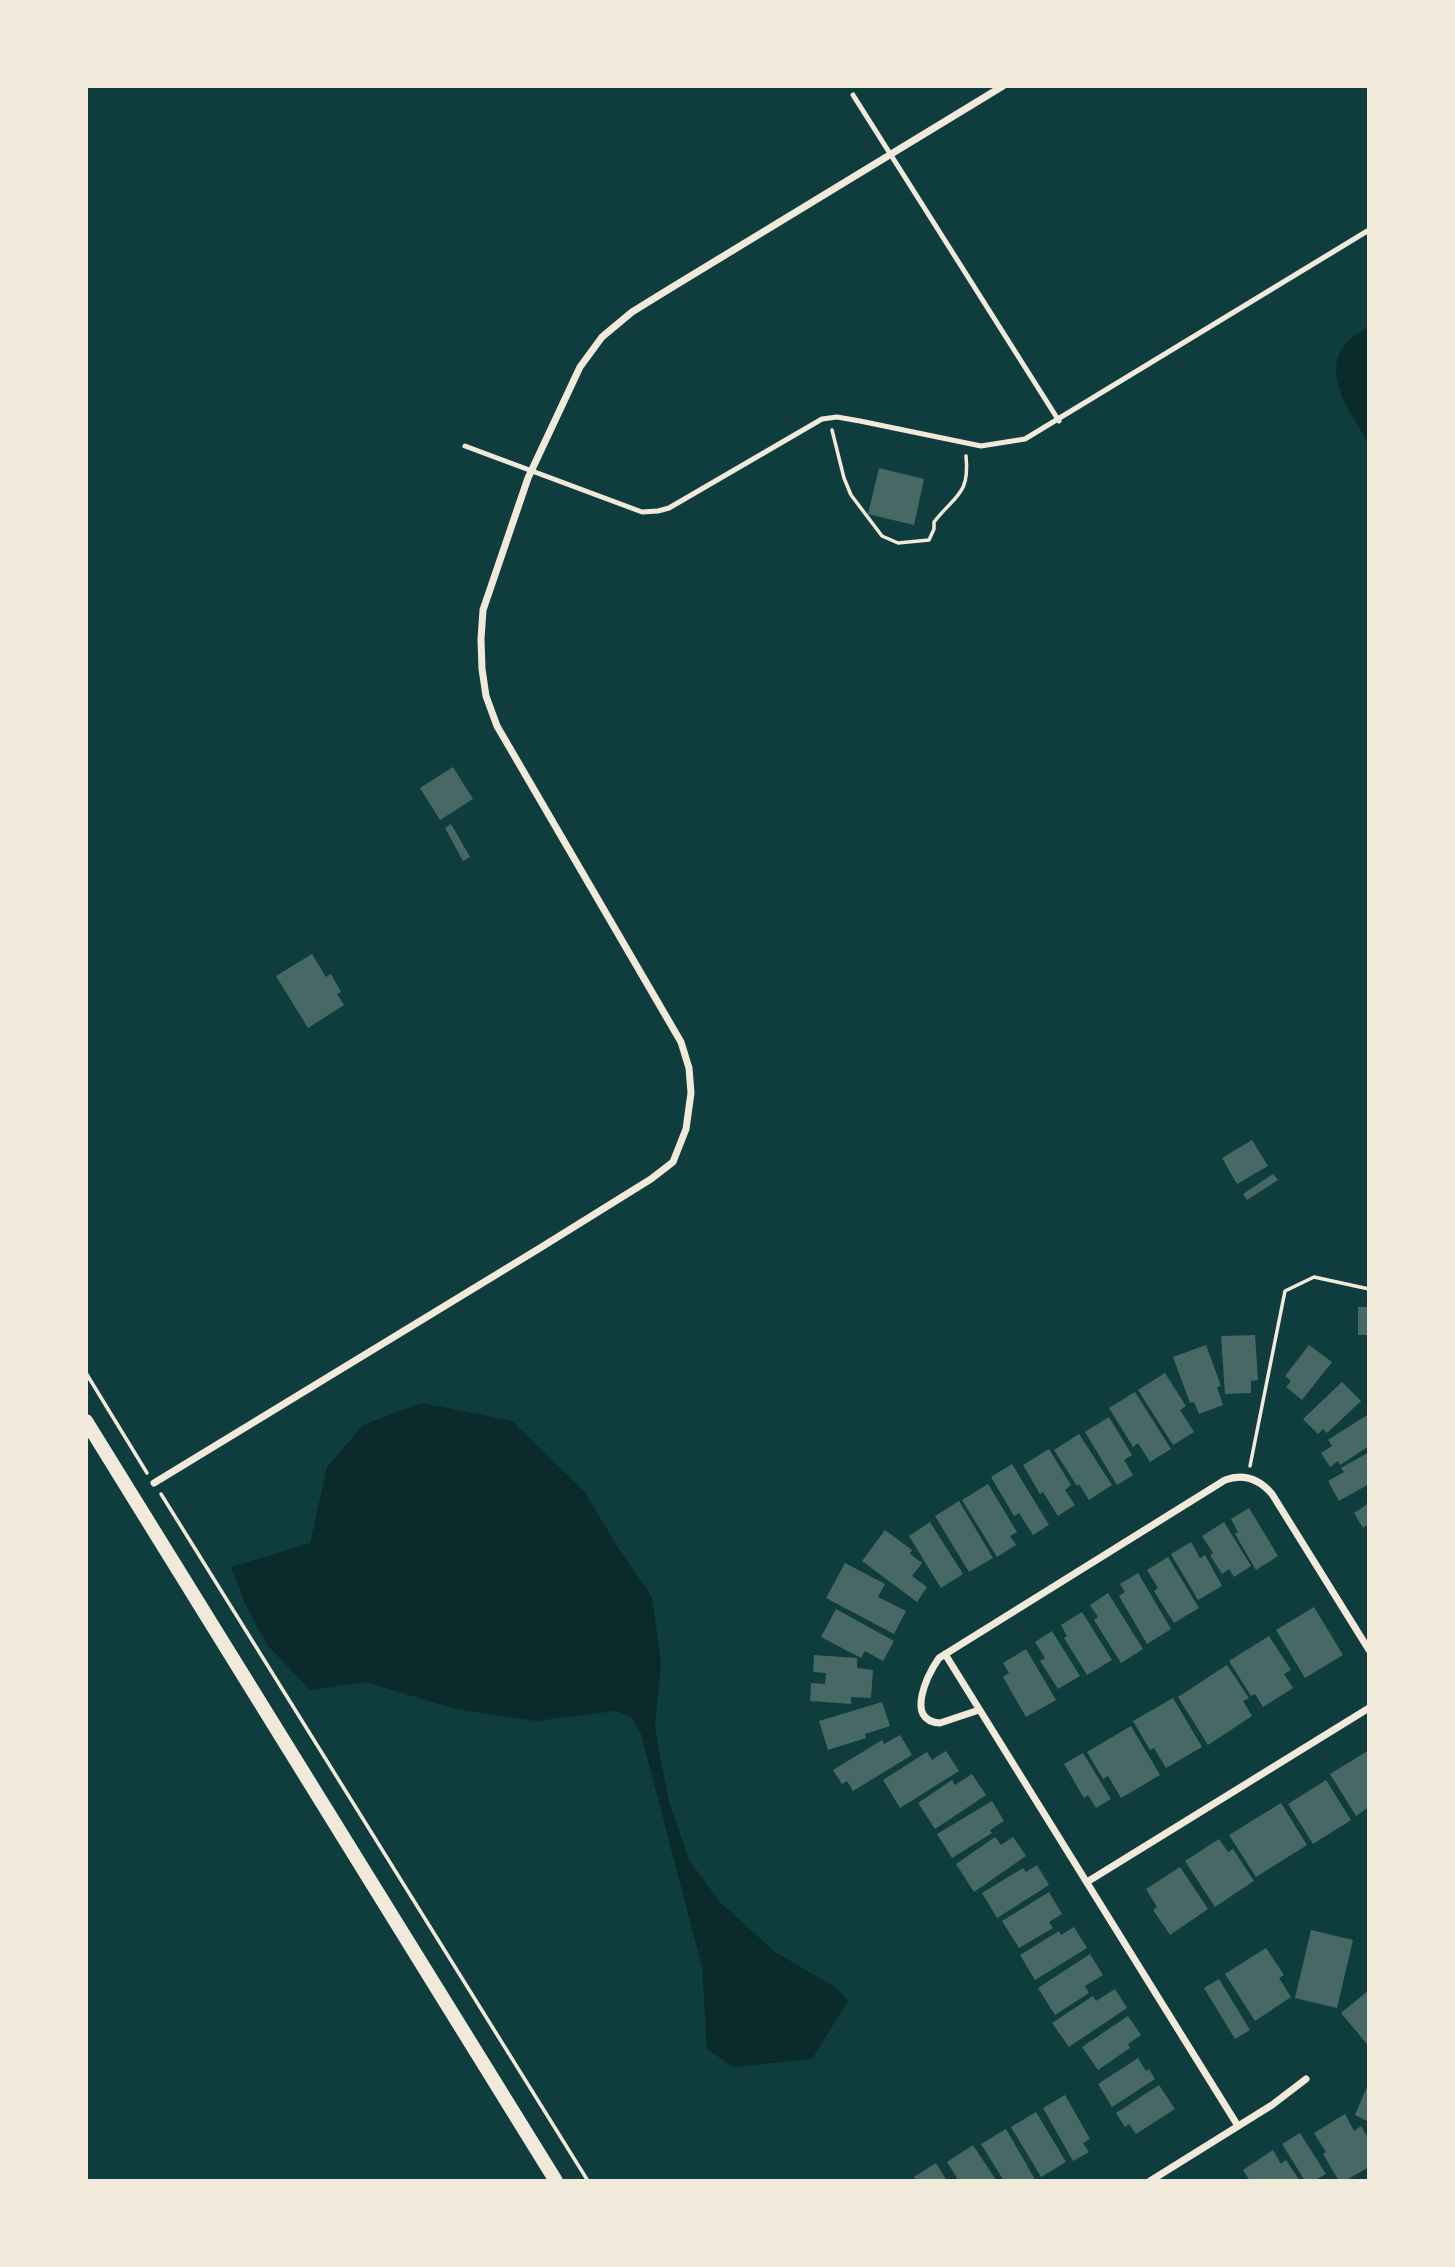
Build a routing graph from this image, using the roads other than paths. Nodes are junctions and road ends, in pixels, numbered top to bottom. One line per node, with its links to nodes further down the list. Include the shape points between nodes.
1 (1003, 86): 3 (street)
2 (853, 95): 3 (lane)
3 (891, 154): 5 (lane); 7 (street, via 666,291 603,337 580,367)
4 (1369, 230): 5 (lane)
5 (1059, 421): 7 (lane, via 1025,439 981,446 837,417 822,419 657,511 642,512)
6 (465, 446): 7 (lane)
7 (531, 472): 9 (street, via 483,610 481,659 486,696 497,726 681,1042 691,1093 682,1141 673,1162 651,1179)
8 (86, 1421): 17 (main road)
9 (154, 1483)
10 (1369, 1650): 11 (street, via 1272,1494 1257,1481 1233,1477)
11 (945, 1654): 13 (street); 13 (street, via 923,1689 923,1712 940,1723)
12 (1369, 1708): 14 (street)
13 (979, 1710): 14 (street)
14 (1087, 1882): 16 (street)
15 (1306, 2079): 16 (street)
16 (1238, 2126): 18 (street)
17 (556, 2181)
18 (1150, 2181)

